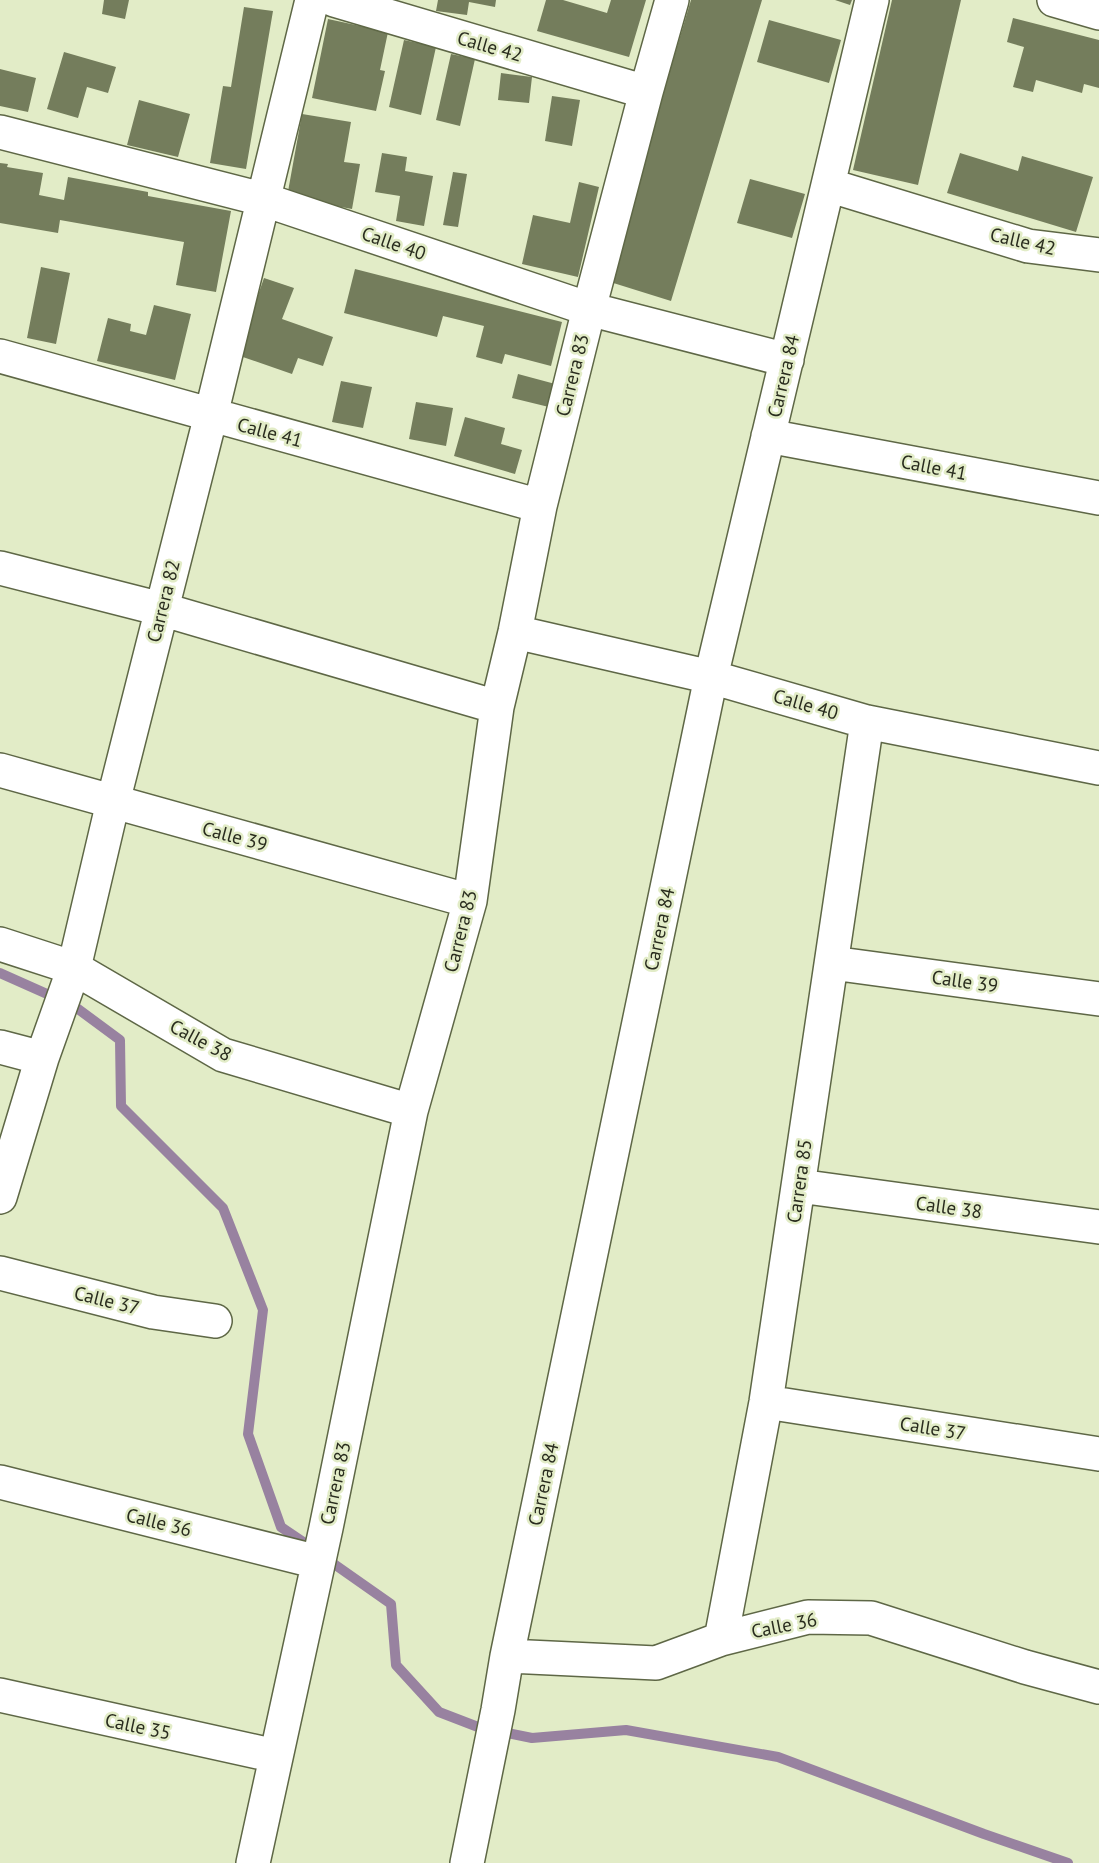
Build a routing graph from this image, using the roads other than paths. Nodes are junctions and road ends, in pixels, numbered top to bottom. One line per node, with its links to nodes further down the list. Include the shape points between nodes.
1 (312, 0): 10 (street, Carrera 82)
2 (334, 0): 7 (street, Calle 42)
3 (672, 0): 7 (street, Carrera 83)
4 (872, 0): 9 (street, Carrera 84)
5 (1054, 0): 6 (street)
6 (1099, 13)
7 (646, 92): 12 (street, Carrera 83)
8 (0, 132): 10 (street, Calle 40)
9 (828, 185): 11 (street, Calle 42, via 1028,246); 14 (street, Carrera 84)
10 (262, 199): 12 (street, Calle 40); 15 (street, Carrera 82)
11 (1099, 255)
12 (589, 309): 14 (street, Calle 40); 18 (street, Carrera 83)
13 (0, 356): 15 (street, Calle 41)
14 (787, 360): 16 (street, Carrera 84)
15 (211, 415): 18 (street, Calle 41); 20 (street, Carrera 82)
16 (768, 436): 17 (street, Calle 41); 22 (street, Carrera 84)
17 (1099, 498)
18 (540, 506): 21 (street, Carrera 83)
19 (0, 568): 20 (street)
20 (161, 609): 23 (street); 27 (street, Carrera 82)
21 (515, 632): 22 (street, Calle 40); 23 (street, Carrera 83)
22 (711, 677): 24 (street, Calle 40); 46 (street, Carrera 84)
23 (497, 707): 28 (street, Carrera 83)
24 (867, 722): 25 (street, Calle 40); 30 (street, Carrera 85)
25 (1099, 768)
26 (0, 770): 27 (street, Calle 39)
27 (113, 802): 28 (street, Calle 39); 31 (street, Carrera 82)
28 (470, 901): 35 (street, Carrera 83)
29 (0, 944): 31 (street, Calle 38)
30 (831, 963): 32 (street, Calle 39); 36 (street, Carrera 85)
31 (71, 975): 34 (street, Carrera 82); 35 (street, Calle 38, via 223,1055)
32 (1099, 999)
33 (0, 1047): 34 (street)
34 (42, 1058): 37 (street, Carrera 82)
35 (411, 1111): 44 (street, Carrera 83)
36 (799, 1186): 38 (street, Calle 38); 41 (street, Carrera 85)
37 (0, 1197)
38 (1099, 1227)
39 (0, 1273): 40 (street, Calle 37, via 153,1312)
40 (215, 1321)
41 (766, 1402): 42 (street, Calle 37); 45 (street, Carrera 85)
42 (1099, 1454)
43 (0, 1482): 44 (street, Calle 36)
44 (321, 1549): 49 (street, Carrera 83)
45 (721, 1639): 46 (street, Calle 36, via 656,1663); 47 (street, Calle 36, via 808,1617 871,1618)
46 (507, 1656): 51 (street, Carrera 84)
47 (1099, 1687)
48 (0, 1695): 49 (street, Calle 35)
49 (276, 1756): 50 (street, Carrera 83)
50 (253, 1863)
51 (467, 1863)

